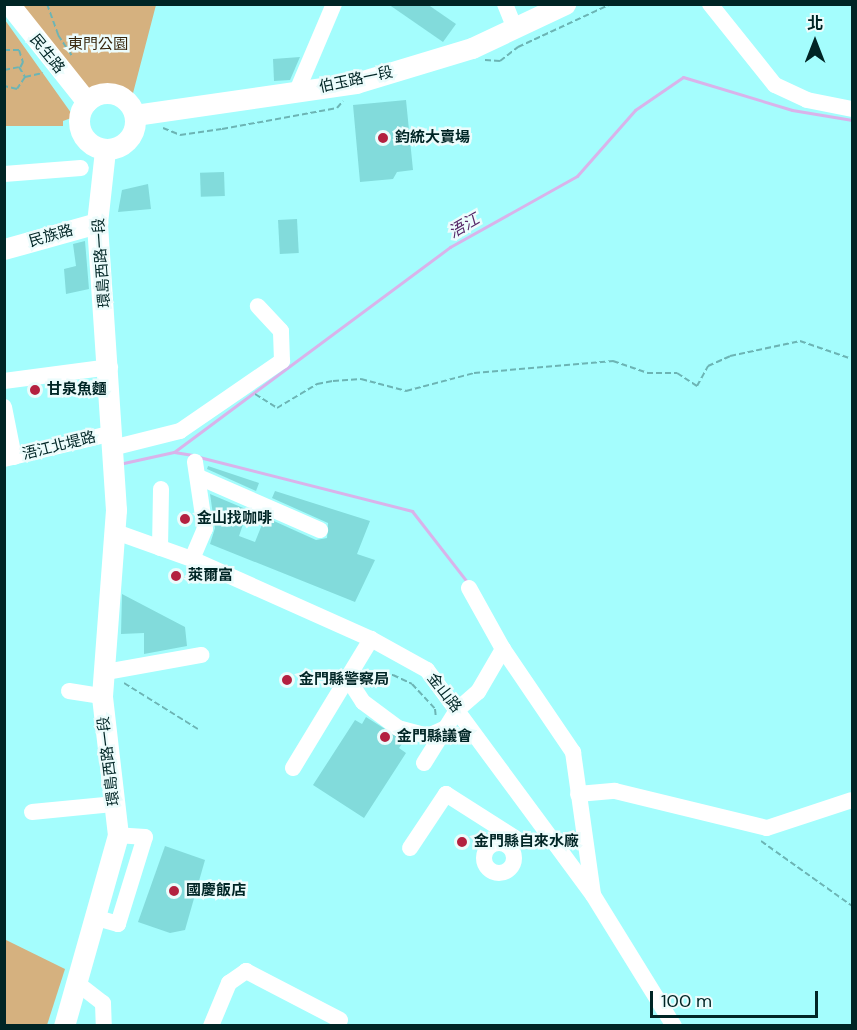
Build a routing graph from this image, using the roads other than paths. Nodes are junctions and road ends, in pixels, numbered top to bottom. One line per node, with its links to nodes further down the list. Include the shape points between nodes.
1 (9, 4): 8 (main road, 民生路)
2 (334, 4): 7 (street)
3 (505, 4): 6 (street)
4 (565, 4): 6 (main road, 伯玉路一段)
5 (710, 4): 9 (street, via 775,85 807,100)
6 (515, 29): 7 (main road, 伯玉路一段, via 472,48 346,85)
7 (297, 91): 10 (main road, 伯玉路一段)
8 (87, 102): 10 (main road, via 102,94 119,96); 11 (main road, via 80,128 90,143)
9 (852, 109)
10 (145, 114): 11 (main road, via 129,139)
11 (105, 151): 14 (main road, 環島西路一段)
12 (81, 168): 13 (street)
13 (4, 174)
14 (97, 223): 15 (main road, 民族路); 17 (main road, 環島西路一段)
15 (4, 249)
16 (258, 306): 20 (street, 浯江北堤路, via 281,331 282,361 180,431)
17 (110, 367): 18 (street); 20 (main road, 環島西路一段)
18 (4, 381)
19 (4, 407): 21 (street)
20 (112, 440): 21 (street, 浯江北堤路); 24 (main road, 環島西路一段)
21 (9, 458)
22 (161, 489): 25 (street)
23 (320, 530): 26 (street, via 198,470 205,529)
24 (116, 532): 25 (street, 金山路); 32 (main road, 環島西路一段)
25 (160, 548): 26 (street, 金山路)
26 (192, 559): 28 (street, 金山路)
27 (469, 588): 29 (street)
28 (371, 639): 31 (street); 35 (street, 金山路, via 427,670)
29 (503, 649): 35 (street, via 478,692); 39 (street, via 573,752)
30 (201, 656): 32 (street)
31 (354, 670): 36 (street, via 352,685 363,702 398,728 428,736); 38 (street)
32 (106, 672): 34 (main road, 環島西路一段)
33 (69, 691): 34 (street)
34 (102, 696): 41 (main road, 環島西路一段)
35 (458, 710): 36 (street); 42 (street, 金山路)
36 (446, 728): 37 (street)
37 (424, 763)
38 (293, 768)
39 (578, 794): 40 (street, via 615,791 767,828); 45 (street)
40 (852, 800)
41 (113, 804): 43 (street); 46 (main road, 環島西路一段, via 118,835)
42 (524, 807): 44 (street, via 512,842 446,794); 45 (street, 金山路)
43 (32, 812)
44 (410, 848)
45 (593, 895): 51 (street, 金山路)
46 (77, 983): 48 (main road, 環島西路一段); 49 (street, via 103,1003)
47 (340, 1020): 50 (street, via 246,971 229,983)
48 (64, 1026)
49 (105, 1026)
50 (210, 1026)
51 (674, 1026)

